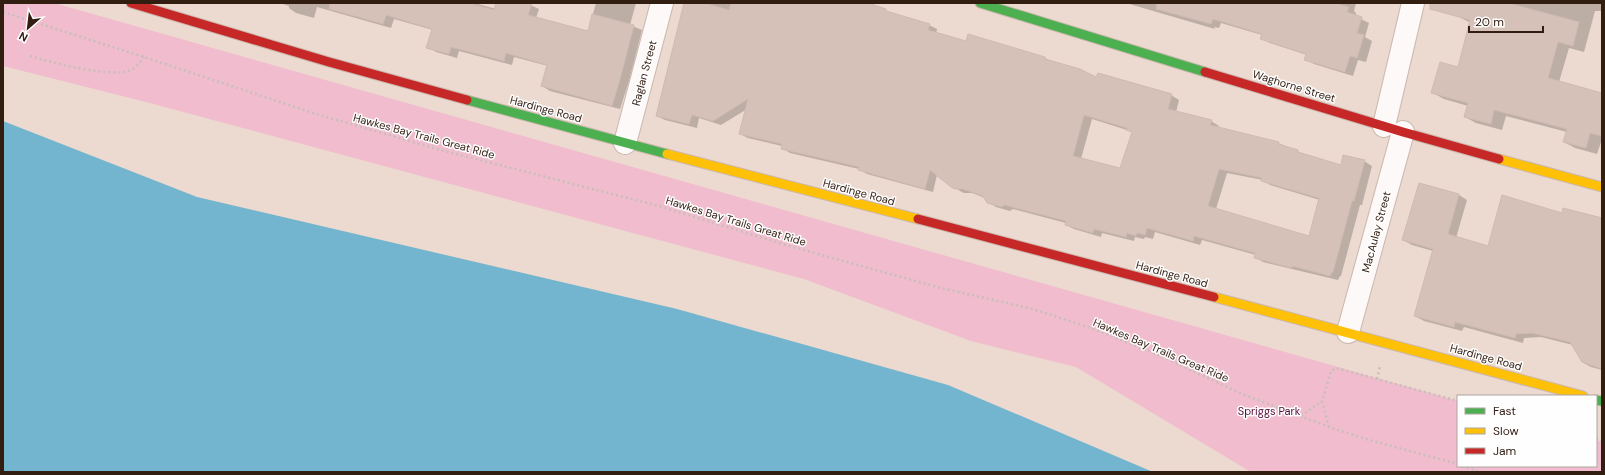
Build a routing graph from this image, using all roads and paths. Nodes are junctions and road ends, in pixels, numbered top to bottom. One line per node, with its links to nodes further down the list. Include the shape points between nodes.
1 (131, 3): 9 (street, Hardinge Road, via 329,62)
2 (662, 3): 9 (street, Raglan Street)
3 (980, 3): 8 (street, Waghorne Street)
4 (1413, 3): 8 (street, MacAulay Street)
5 (3, 12): 7 (path, Hawkes Bay Trails Great Ride)
6 (30, 56): 7 (path, via 53,63 111,73 131,70)
7 (144, 57): 15 (path, Hawkes Bay Trails Great Ride, via 313,113 437,149 659,206 789,246 941,288 1033,309 1099,331 1163,357 1242,394)
8 (1394, 129): 10 (street, Waghorne Street); 11 (street, MacAulay Street)
9 (625, 143): 11 (street, Hardinge Road)
10 (1602, 187)
11 (1348, 332): 12 (street, Hardinge Road)
12 (1579, 395)
13 (1322, 401): 14 (path, via 1331,371 1336,368); 15 (path); 16 (path)
14 (1457, 401)
15 (1300, 416): 16 (path, Hawkes Bay Trails Great Ride)
16 (1329, 427): 17 (path, Hawkes Bay Trails Great Ride)
17 (1457, 464)
18 (1465, 467): 19 (path)
19 (1480, 472)

